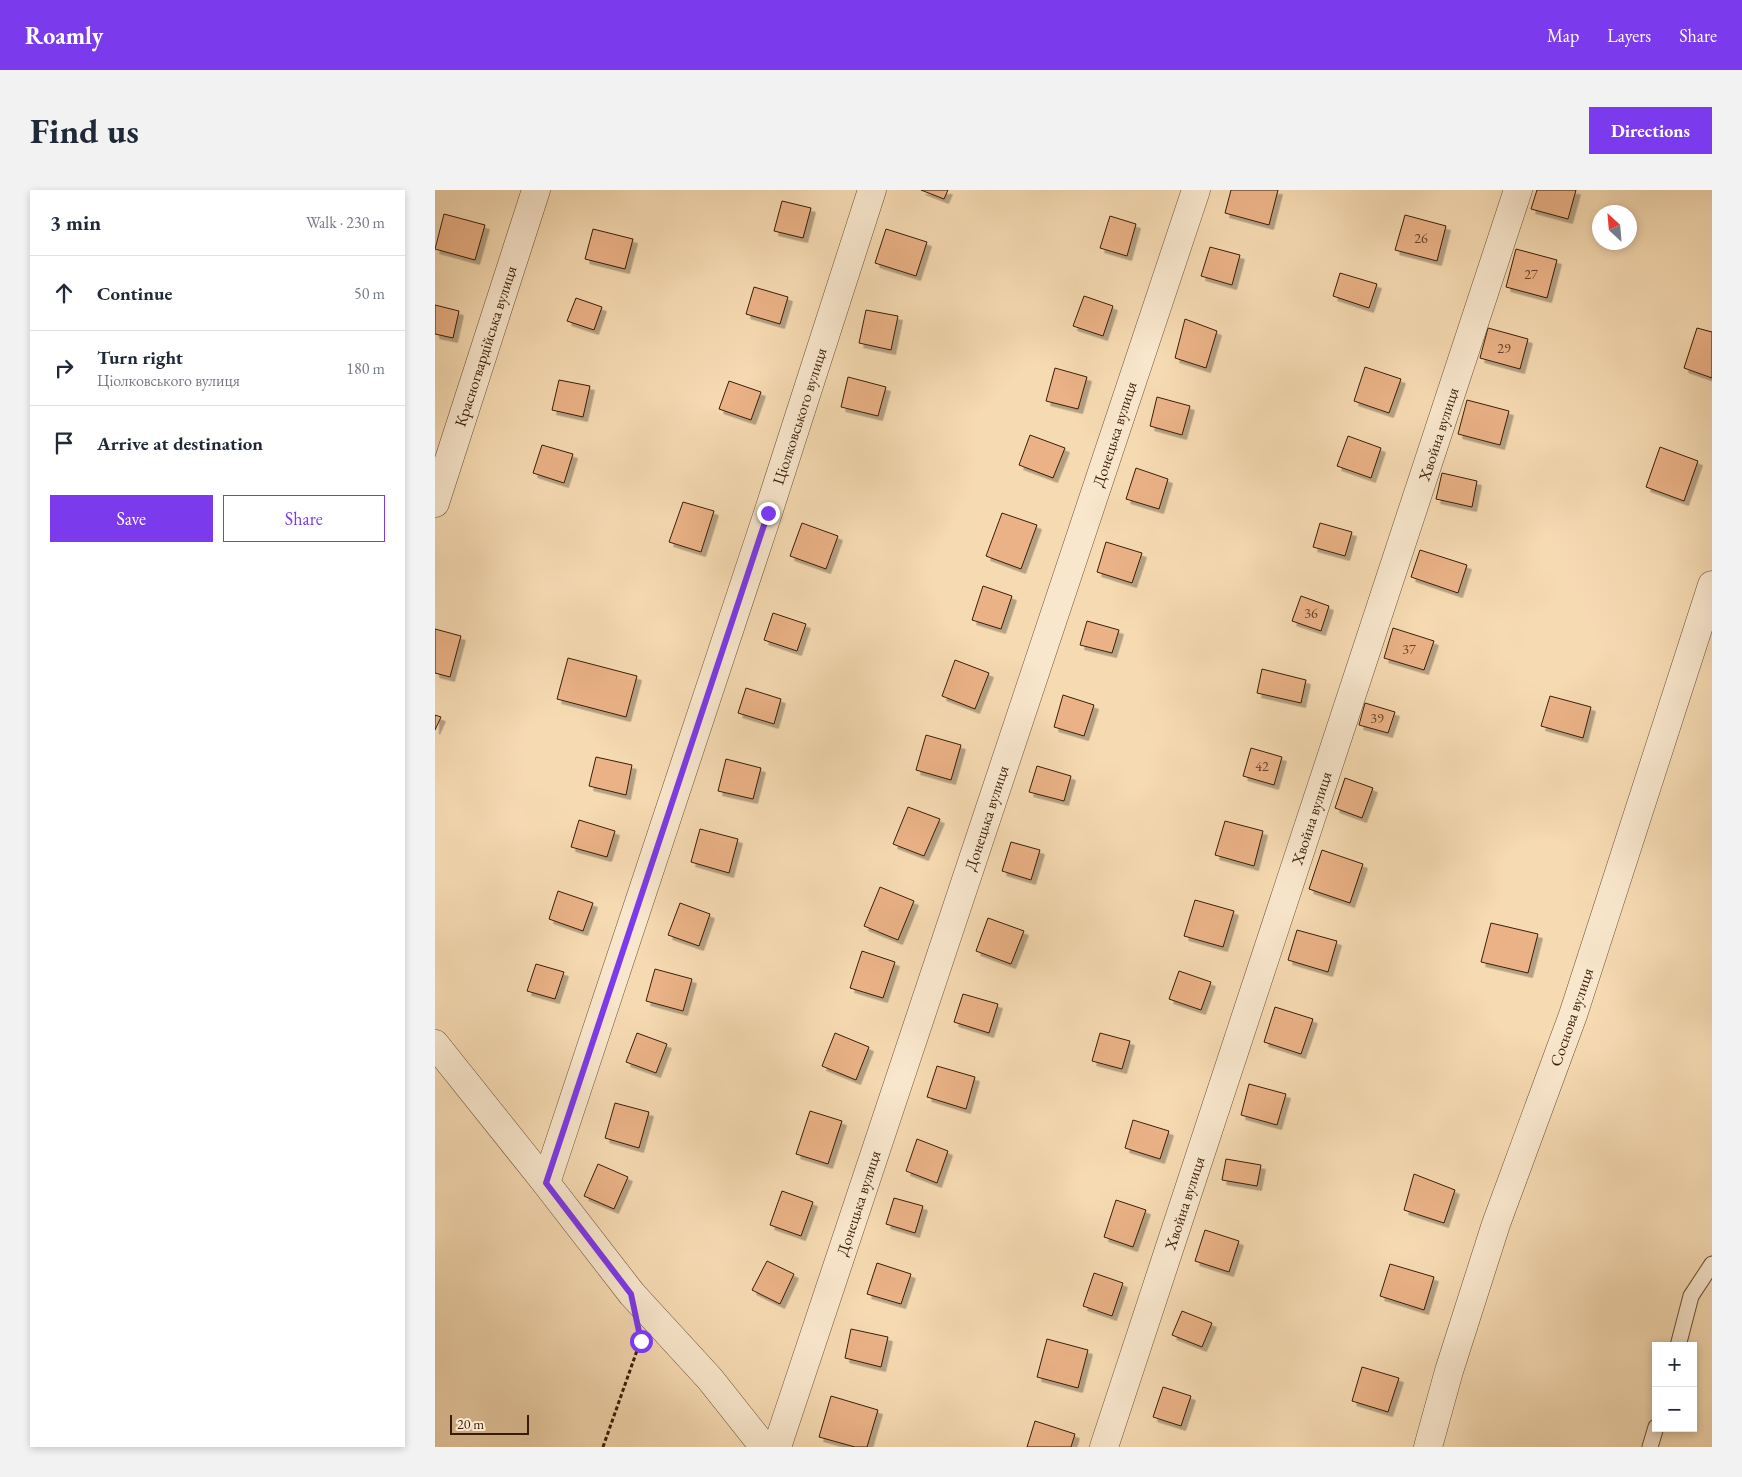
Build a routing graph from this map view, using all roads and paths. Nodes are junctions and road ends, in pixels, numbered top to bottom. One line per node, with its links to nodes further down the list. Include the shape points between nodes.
1 (536, 190): 5 (street, Красногвардійська вулиця)
2 (872, 190): 8 (street, Ціолковського вулиця)
3 (1196, 190): 15 (street, Донецька вулиця)
4 (1518, 190): 16 (street, Хвойна вулиця)
5 (435, 503)
6 (1712, 586): 17 (street, Соснова вулиця, via 1573,1015 1496,1224)
7 (435, 1044): 8 (street)
8 (546, 1183): 14 (street, via 631,1294 710,1379)
9 (1712, 1264): 11 (lane, via 1691,1296)
10 (641, 1341): 13 (path)
11 (1679, 1342)
12 (1654, 1432): 18 (lane)
13 (603, 1447)
14 (764, 1447)
15 (777, 1447)
16 (1104, 1447)
17 (1428, 1447)
18 (1650, 1447)

